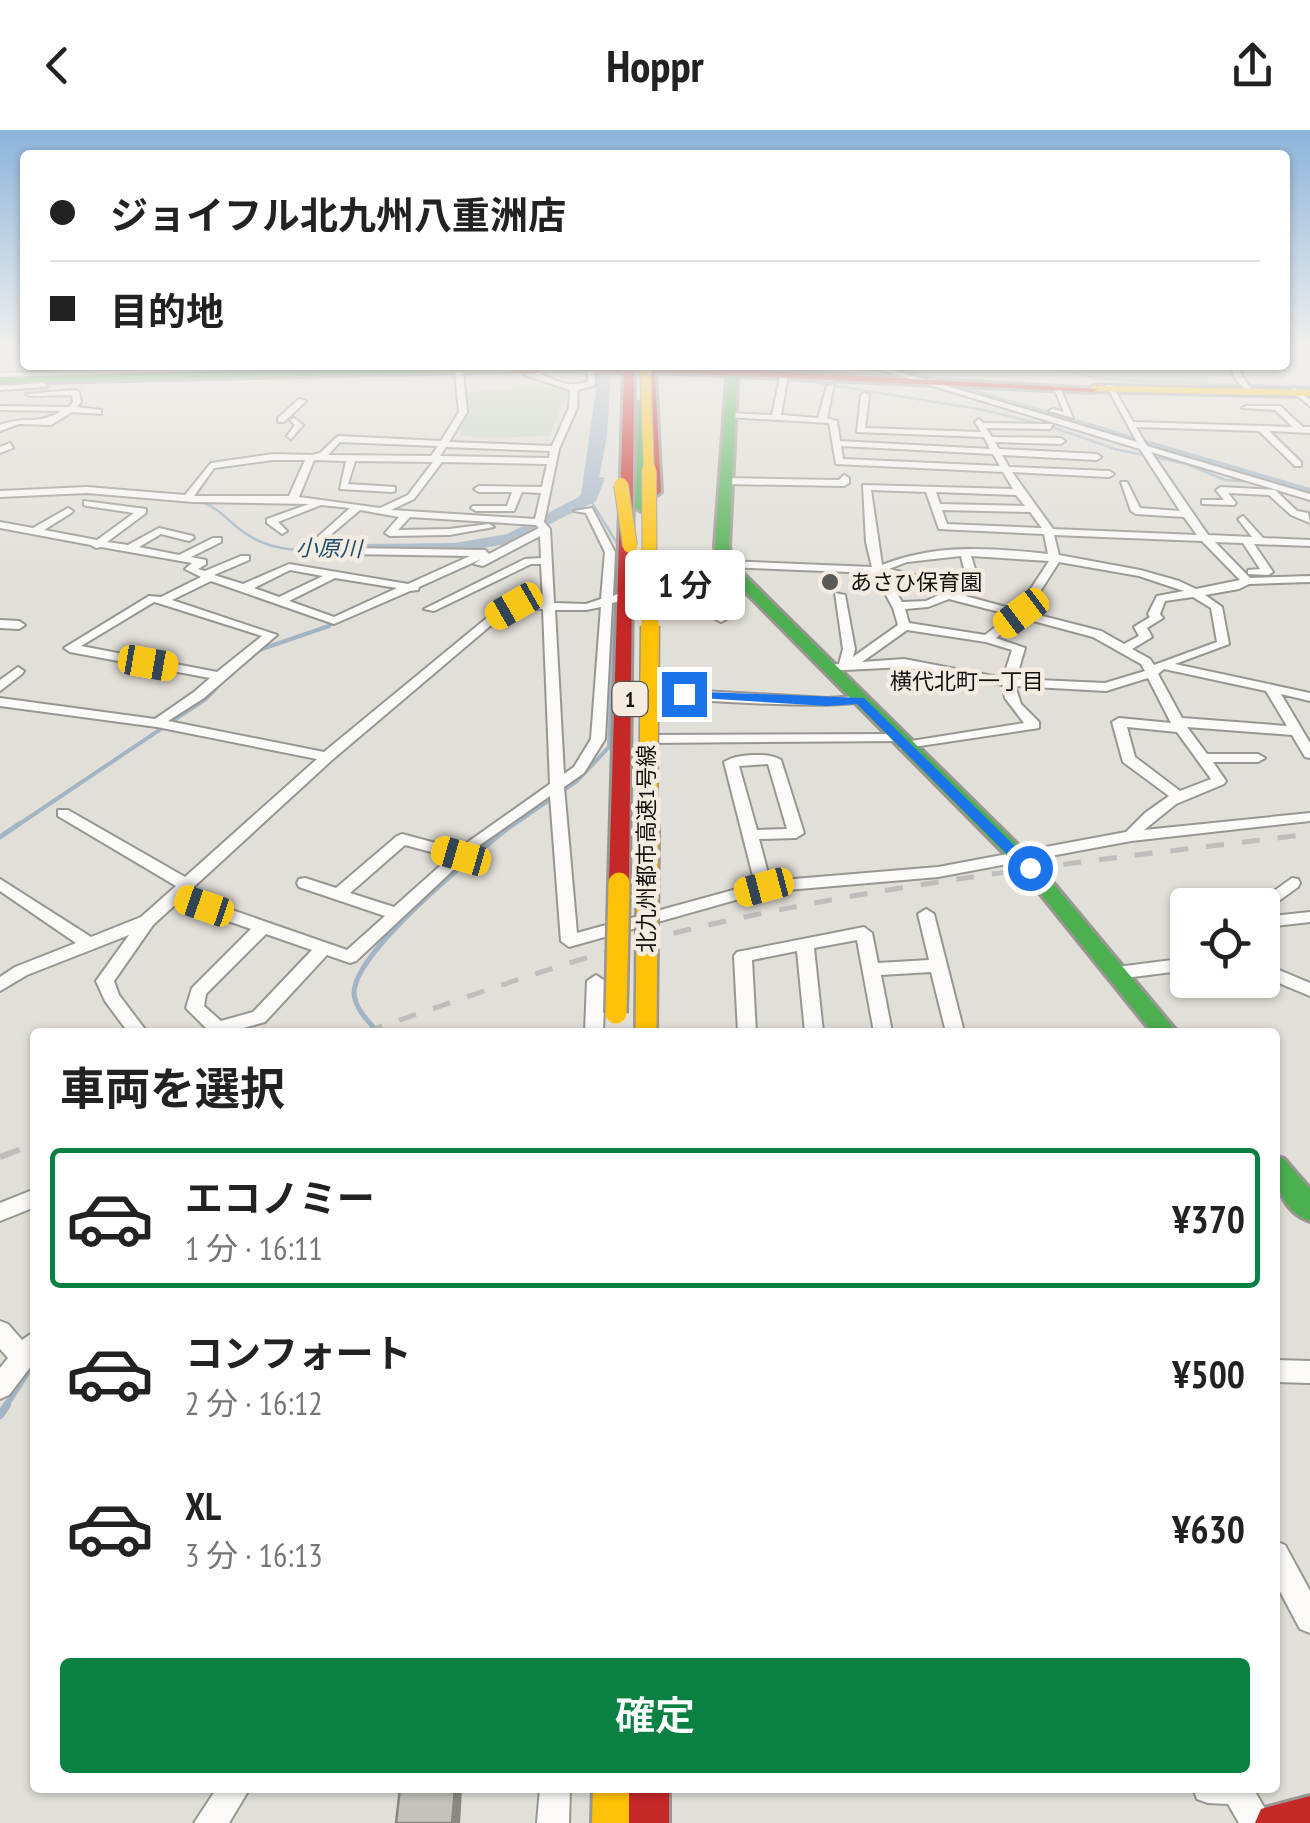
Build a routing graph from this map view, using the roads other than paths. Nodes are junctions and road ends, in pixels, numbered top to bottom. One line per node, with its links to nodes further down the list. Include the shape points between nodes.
1 (296, 429): 18 (street)
2 (453, 429): 23 (street)
3 (565, 429): 26 (street)
4 (626, 429): 87 (main road, bridge, via 621,485)
5 (627, 429): 108 (main road)
6 (634, 429): 87 (main road, 北九州都市高速1号線 / 1, bridge)
7 (648, 429): 101 (main road, via 656,454)
8 (728, 429): 40 (main road)
9 (834, 429): 22 (street)
10 (860, 429): 19 (street)
11 (983, 429): 19 (street)
12 (1091, 429): 25 (street)
13 (1108, 429): 17 (street)
14 (1132, 429): 17 (street)
15 (1265, 429): 16 (street); 36 (street)
16 (1305, 430): 20 (street)
17 (1136, 435): 25 (street); 44 (street)
18 (291, 436)
19 (987, 437): 21 (street); 27 (street)
20 (1310, 438)
21 (1061, 440)
22 (836, 443): 27 (street); 39 (street, via 839,462 876,472)
23 (444, 446): 24 (street); 29 (street, via 338,439); 32 (street)
24 (513, 448): 26 (street); 33 (street)
25 (1145, 448): 52 (street); 66 (street)
26 (556, 449): 34 (street)
27 (996, 454): 28 (street); 39 (street)
28 (1097, 457)
29 (310, 458): 30 (street); 53 (street, via 211,466); 54 (street)
30 (351, 458): 31 (street); 59 (street, via 343,487 395,485)
31 (414, 459): 32 (street); 38 (street)
32 (437, 459): 33 (street); 42 (street)
33 (510, 460): 34 (street)
34 (552, 461): 49 (street)
35 (1280, 464): 36 (street)
36 (1298, 464): 37 (street)
37 (1310, 464)
38 (406, 470)
39 (1009, 474): 50 (street); 66 (street, via 1120,482 1136,514)
40 (725, 481): 43 (street); 94 (main road, via 722,546)
41 (410, 482): 42 (street)
42 (422, 482): 62 (street)
43 (845, 484)
44 (1310, 486)
45 (479, 488): 47 (street)
46 (889, 488): 48 (street); 56 (street); 95 (street, via 866,488)
47 (518, 489): 49 (street); 67 (street, via 511,509 456,508)
48 (930, 489): 50 (street); 60 (street)
49 (546, 490): 71 (street)
50 (1020, 492): 61 (street)
51 (0, 494): 53 (street, via 86,490)
52 (1310, 497)
53 (188, 498): 54 (street)
54 (293, 499): 55 (street)
55 (321, 502): 59 (street); 75 (street, via 271,520)
56 (892, 502)
57 (1205, 502): 69 (street, via 1230,503 1221,490 1272,492)
58 (87, 503): 82 (street, via 143,512)
59 (361, 506): 62 (street); 83 (street)
60 (936, 507): 61 (street); 73 (street, via 942,526)
61 (1030, 509): 73 (street)
62 (384, 510): 65 (street)
63 (578, 510): 108 (street, via 589,510 610,552)
64 (68, 511): 74 (street)
65 (407, 514): 67 (street); 70 (street, via 390,532 474,530)
66 (1187, 514): 76 (street)
67 (451, 518): 70 (street)
68 (1243, 520): 80 (street)
69 (1310, 520)
70 (504, 522): 71 (street)
71 (542, 526): 92 (street); 93 (street)
72 (2, 527): 74 (street)
73 (1048, 529): 76 (street); 91 (street)
74 (35, 531): 82 (street)
75 (282, 531)
76 (1202, 536): 79 (street); 98 (street)
77 (189, 538): 84 (street, via 159,531)
78 (217, 540): 88 (street)
79 (1246, 540): 80 (street); 98 (street, via 1268,572)
80 (1260, 541): 81 (street)
81 (1304, 543): 90 (street)
82 (96, 545): 84 (street)
83 (316, 545)
84 (127, 550): 88 (street)
85 (964, 551): 91 (street); 95 (street, via 906,556); 107 (street, via 970,574)
86 (349, 552): 93 (street, via 484,553)
87 (639, 552): 173 (main road, 北九州都市高速1号線 / 1); 178 (main road, 北九州都市高速1号線 / 1, bridge)
88 (180, 558): 97 (street, via 202,562 190,570)
89 (245, 558): 97 (street)
90 (1310, 558)
91 (1054, 560): 105 (street, via 1135,572); 114 (street)
92 (545, 561): 111 (street); 113 (street, via 530,561)
93 (469, 565): 102 (street, via 422,591)
94 (729, 568): 95 (street); 101 (street); 115 (street); 121 (main road)
95 (878, 570): 107 (street); 112 (street)
96 (336, 574): 102 (street); 103 (street, via 289,567); 110 (street)
97 (208, 576): 103 (street); 109 (street)
98 (1242, 577): 100 (street); 105 (street, via 1239,586)
99 (1310, 579): 100 (street)
100 (1272, 580): 104 (street)
101 (653, 583): 108 (street); 128 (main road)
102 (410, 587): 110 (street, via 334,621)
103 (244, 588): 110 (street)
104 (1310, 590)
105 (1192, 591): 120 (street, via 1162,598 1157,618 1140,627 1146,637); 122 (street, via 1216,607 1223,644)
106 (839, 595): 121 (street, via 849,649)
107 (952, 596): 112 (street); 114 (street)
108 (616, 599): 111 (street, via 586,608); 141 (street, via 598,740 579,770); 173 (main road, bridge)
109 (162, 601): 124 (street, via 271,635); 124 (street, via 153,598 70,648)
110 (280, 601)
111 (546, 606): 138 (street, via 514,606 492,619); 141 (street)
112 (899, 606): 118 (street)
113 (430, 609)
114 (1021, 613): 119 (street); 120 (street, via 1097,634)
115 (721, 619)
116 (0, 624): 117 (street)
117 (18, 624)
118 (904, 626): 119 (street); 121 (street)
119 (986, 639): 125 (street, via 1020,648)
120 (1124, 649): 122 (street)
121 (842, 666): 125 (street, via 904,663); 130 (main road)
122 (1157, 669): 125 (street, via 1106,687); 127 (street); 133 (street)
123 (18, 672): 126 (street)
124 (219, 676): 132 (street)
125 (1007, 682): 136 (street, via 1015,708 1034,726)
126 (0, 687)
127 (1270, 688): 129 (street); 134 (street)
128 (649, 692): 130 (street); 135 (main road)
129 (1310, 697)
130 (860, 700): 136 (main road)
131 (0, 702): 132 (street)
132 (157, 723): 138 (street)
133 (1179, 725): 134 (street); 139 (street); 142 (street, via 1120,722 1128,760)
134 (1294, 731): 137 (street)
135 (649, 739): 136 (street); 179 (main road, bridge)
136 (901, 742): 148 (main road)
137 (1310, 754)
138 (327, 756): 153 (street)
139 (1202, 758): 140 (street); 142 (street, via 1220,781)
140 (1258, 758)
141 (556, 784): 147 (street); 152 (street, via 569,941)
142 (1178, 796): 146 (street)
143 (63, 813): 153 (street)
144 (1310, 816): 146 (street)
145 (750, 835): 145 (street, via 731,762 774,760 796,832); 152 (street)
146 (1131, 836): 148 (street)
147 (461, 856): 155 (street, via 402,839); 156 (street)
148 (1017, 856): 152 (street, via 938,872); 168 (main road)
149 (305, 883): 155 (street)
150 (1292, 883): 154 (street)
151 (0, 884): 162 (street)
152 (764, 887)
153 (181, 890): 160 (street); 161 (street)
154 (1280, 893)
155 (339, 894): 156 (street)
156 (397, 914): 164 (street, via 350,957)
157 (926, 914): 165 (street)
158 (1310, 917): 159 (street)
159 (1280, 920)
160 (147, 921): 162 (street); 174 (street, via 105,981)
161 (264, 927): 164 (street); 175 (street, via 198,992 194,1008)
162 (88, 942): 171 (street)
163 (804, 944): 167 (street, via 864,933); 180 (street, via 743,956); 181 (street)
164 (324, 948): 176 (street, via 259,1017)
165 (939, 965): 167 (street); 183 (street)
166 (1170, 966): 168 (street)
167 (871, 970): 182 (street)
168 (1117, 973): 184 (main road)
169 (1280, 976): 172 (street)
170 (596, 981): 177 (street)
171 (0, 986)
172 (1310, 990)
173 (619, 1026)
174 (135, 1028)
175 (216, 1028)
176 (224, 1028)
177 (594, 1028)
178 (651, 1028)
179 (651, 1028)
180 (748, 1028)
181 (814, 1028)
182 (882, 1028)
183 (955, 1028)
184 (1163, 1028)
185 (1280, 1173): 186 (main road)
186 (1310, 1208)
187 (0, 1332): 188 (street)
188 (29, 1350): 191 (street)
189 (1280, 1371): 190 (street)
190 (1310, 1372)
191 (0, 1387)
192 (1280, 1564): 193 (street)
193 (1310, 1619)
194 (231, 1793): 201 (street)
195 (554, 1793): 202 (street)
196 (609, 1793): 203 (main road)
197 (649, 1793): 204 (main road)
198 (660, 1793): 205 (main road)
199 (1239, 1793): 206 (street)
200 (1310, 1816): 207 (main road)
201 (210, 1823)
202 (553, 1823)
203 (609, 1823)
204 (649, 1823)
205 (660, 1823)
206 (1257, 1823)
207 (1275, 1823)

